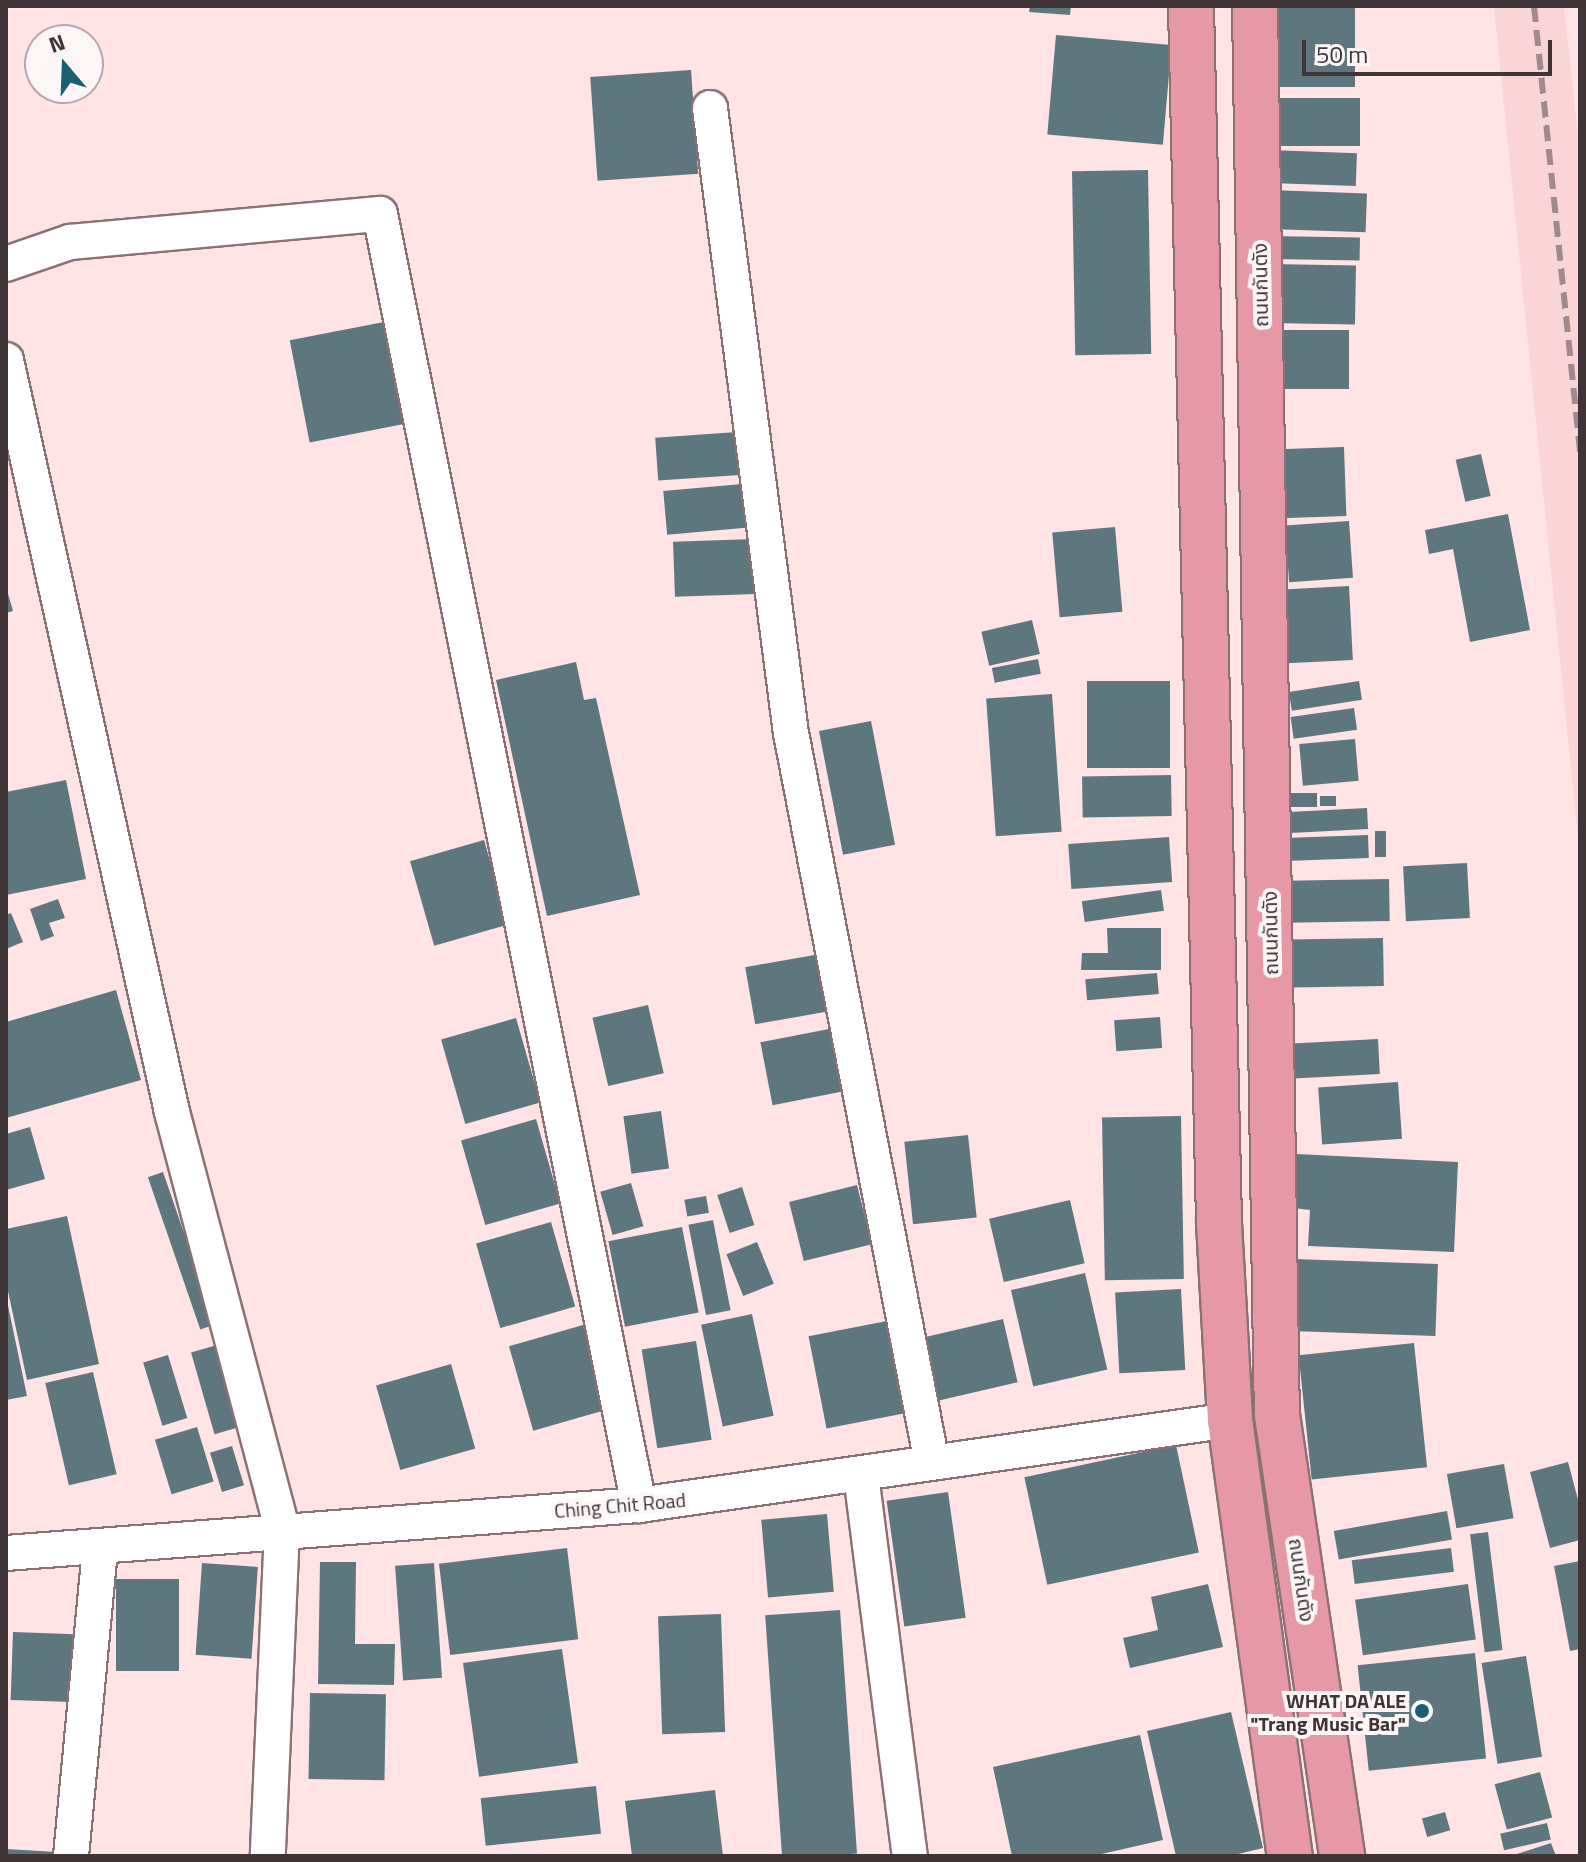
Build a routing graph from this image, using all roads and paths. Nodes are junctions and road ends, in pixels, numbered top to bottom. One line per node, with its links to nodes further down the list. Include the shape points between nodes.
1 (1191, 6): 5 (main road)
2 (1255, 6): 4 (main road, ถนนกันตัง)
3 (710, 108): 12 (street, via 791,733)
4 (1259, 243): 5 (main road); 8 (main road, ถนนกันตัง)
5 (1197, 245): 9 (main road)
6 (6, 264): 14 (street, via 70,242 380,214)
7 (6, 360): 15 (street, via 172,1112)
8 (1268, 813): 9 (main road); 10 (main road, ถนนกันตัง)
9 (1210, 816): 11 (main road, via 1219,1223)
10 (1277, 1415): 11 (main road); 22 (main road, ถนนกันตัง)
11 (1230, 1420): 12 (street, Ching Chit Road); 21 (main road)
12 (932, 1463): 13 (street, Ching Chit Road)
13 (861, 1475): 14 (street, Ching Chit Road); 20 (street)
14 (639, 1505): 15 (street, Ching Chit Road)
15 (282, 1529): 16 (street, Ching Chit Road); 19 (street)
16 (100, 1547): 17 (street, Ching Chit Road); 18 (street)
17 (6, 1553)
18 (71, 1856)
19 (268, 1856)
20 (910, 1856)
21 (1290, 1856)
22 (1342, 1856)

